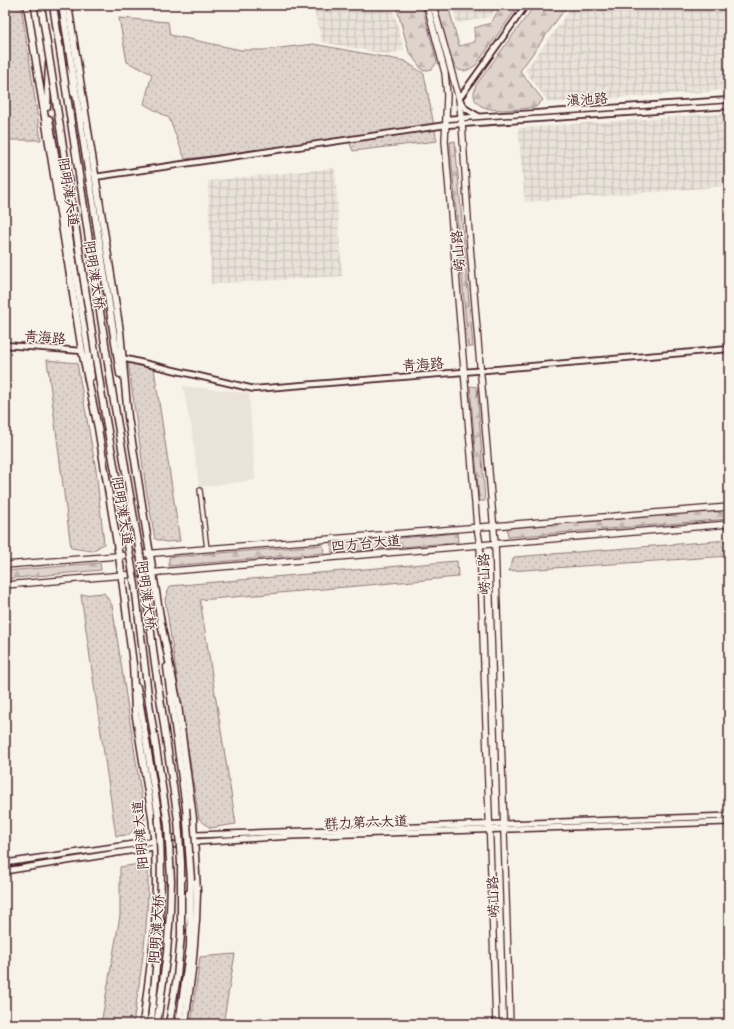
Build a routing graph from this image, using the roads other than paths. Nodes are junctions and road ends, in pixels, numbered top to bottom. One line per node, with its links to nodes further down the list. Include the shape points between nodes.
1 (27, 5): 23 (highway, 阳明滩大道)
2 (31, 5): 16 (highway)
3 (41, 5): 10 (highway, 阳明滩大桥, bridge)
4 (52, 5): 11 (highway, 阳明滩大桥, bridge)
5 (62, 5): 14 (highway)
6 (68, 5): 20 (highway, 阳明滩大道)
7 (426, 5): 19 (main road, 崂山路, via 445,73)
8 (433, 5): 12 (main road, 崂山路)
9 (526, 5): 12 (street)
10 (49, 55): 16 (highway, bridge); 57 (highway, 阳明滩大桥, bridge, via 134,585 166,808 171,881)
11 (60, 56): 14 (highway, bridge); 58 (highway, 阳明滩大桥, bridge, via 145,583 176,808 181,862)
12 (458, 98): 17 (street, via 466,109); 18 (main road, 崂山路)
13 (729, 100): 17 (street, 滇池路)
14 (78, 104): 27 (highway)
15 (729, 106): 18 (street, 滇池路)
16 (47, 107): 28 (highway, via 88,347)
17 (481, 116): 18 (street, 滇池路)
18 (461, 121): 19 (street, 滇池路); 25 (main road, 崂山路)
19 (446, 122): 20 (street, 滇池路); 26 (main road, 崂山路, via 445,141)
20 (95, 177): 24 (highway, 阳明滩大道)
21 (5, 345): 23 (street, 青海路)
22 (729, 349): 25 (street, 青海路)
23 (82, 351): 28 (highway, 阳明滩大道)
24 (122, 358): 26 (street, 青海路, via 254,389); 27 (highway, 阳明滩大道)
25 (480, 371): 26 (street, 青海路); 32 (main road, 崂山路)
26 (463, 372): 33 (main road, 崂山路)
27 (128, 417): 37 (highway, 阳明滩大道)
28 (97, 423): 38 (highway, 阳明滩大道)
29 (200, 490): 36 (street)
30 (729, 507): 32 (main road, 四方台大道)
31 (729, 524): 34 (main road, 四方台大道)
32 (493, 525): 33 (main road, 四方台大道); 34 (main road, 崂山路)
33 (477, 527): 35 (main road, 崂山路); 36 (main road, 四方台大道)
34 (495, 543): 35 (main road, 四方台大道); 47 (main road, 崂山路)
35 (480, 545): 40 (main road, 四方台大道); 48 (main road, 崂山路)
36 (207, 549): 37 (main road, 四方台大道)
37 (151, 554): 38 (main road, 四方台大道); 40 (highway, 阳明滩大道)
38 (118, 556): 39 (main road, 四方台大道); 41 (highway, 阳明滩大道)
39 (5, 565)
40 (154, 573): 41 (main road, 四方台大道); 43 (highway, 阳明滩大道)
41 (121, 576): 42 (main road, 四方台大道); 44 (highway, 阳明滩大道)
42 (5, 585)
43 (162, 623): 49 (highway, 阳明滩大道, via 178,705); 56 (highway, bridge, via 188,822)
44 (133, 664): 50 (highway, 阳明滩大道, via 135,711); 55 (highway, bridge, via 158,812)
45 (729, 816): 47 (main road, 群力第六大道)
46 (729, 822): 47 (main road, 群力第六大道)
47 (503, 827): 48 (main road, 群力第六大道); 66 (main road, 崂山路)
48 (490, 828): 49 (main road, 群力第六大道); 51 (main road, 群力第六大道); 65 (main road, 崂山路)
49 (195, 835): 50 (main road, 群力第六大道); 51 (highway, 阳明滩大道)
50 (154, 840): 52 (highway, 阳明滩大道); 53 (main road, 群力第六大道)
51 (195, 842): 52 (main road, 群力第六大道); 64 (highway, 阳明滩大道, via 198,892)
52 (155, 847): 54 (main road, 群力第六大道); 60 (highway, 阳明滩大道, via 155,931)
53 (5, 863)
54 (5, 871)
55 (162, 877): 57 (highway, bridge); 61 (highway, bridge)
56 (191, 880): 58 (highway, bridge); 63 (highway, via 190,946)
57 (169, 932): 59 (highway, 阳明滩大桥, bridge)
58 (181, 935): 62 (highway, 阳明滩大桥, bridge)
59 (157, 1022)
60 (143, 1024)
61 (150, 1024)
62 (170, 1024)
63 (179, 1024)
64 (185, 1024)
65 (496, 1024)
66 (510, 1024)

